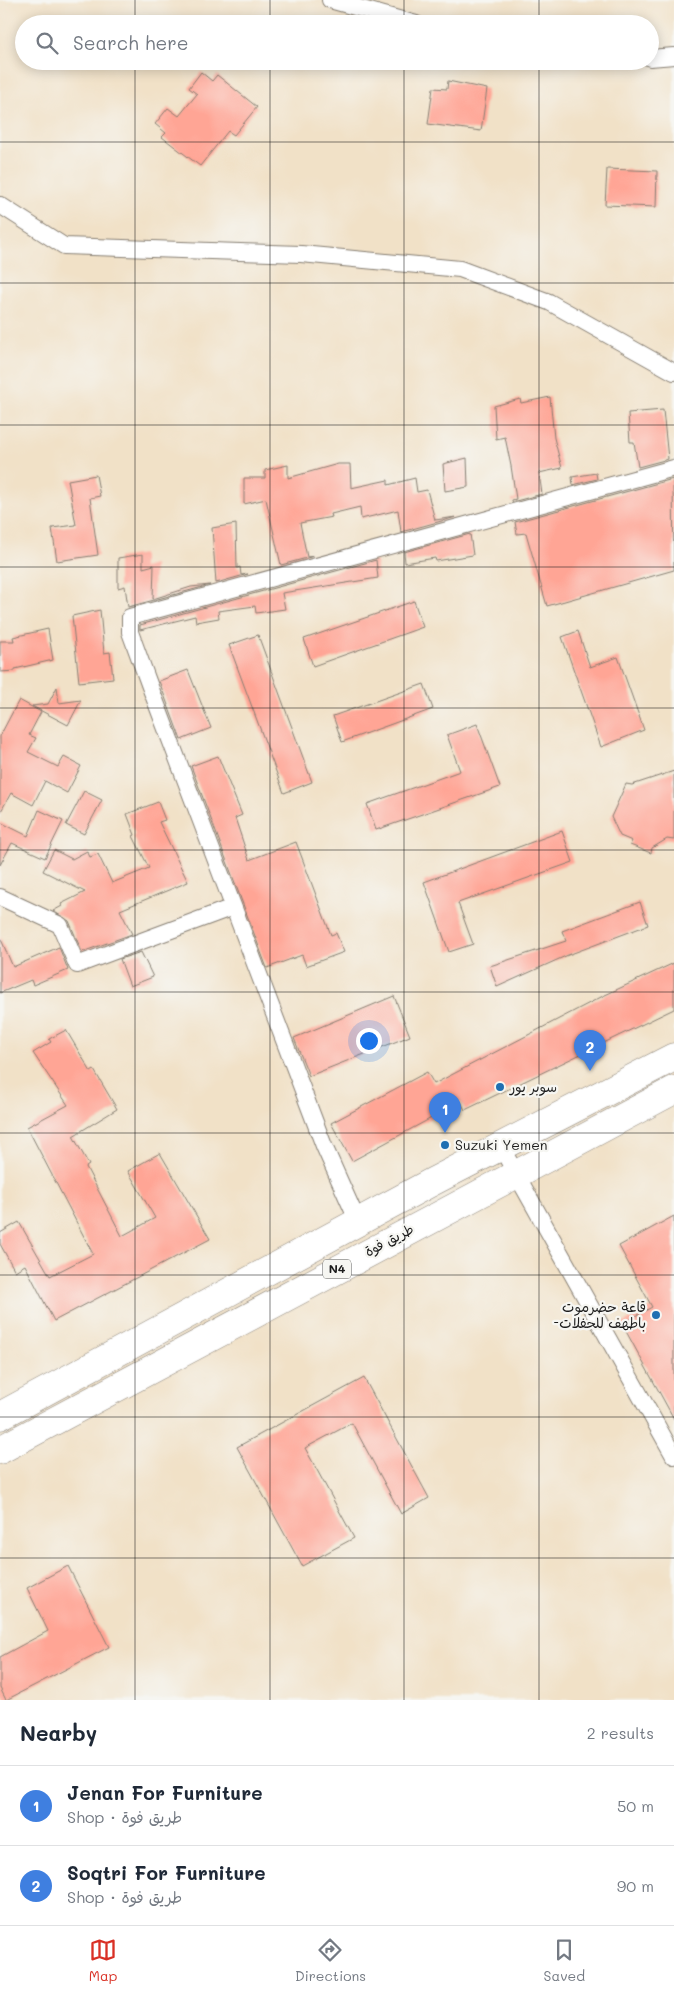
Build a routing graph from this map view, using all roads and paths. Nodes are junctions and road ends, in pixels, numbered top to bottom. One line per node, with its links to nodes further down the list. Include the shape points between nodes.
1 (330, 0): 2 (street)
2 (384, 15)
3 (674, 56): 4 (street)
4 (659, 57)
5 (0, 205): 6 (street, via 64,246 301,254 460,269 549,302)
6 (674, 372)
7 (674, 468): 9 (street, via 130,617 130,632)
8 (0, 897): 9 (street, via 60,925 77,965)
9 (233, 907): 14 (street, via 324,1146)
10 (674, 1057): 12 (highway, N4)
11 (674, 1090): 13 (highway, طريق فوة / N4)
12 (501, 1147): 13 (street); 14 (highway, N4)
13 (516, 1172): 16 (highway, طريق فوة / N4); 17 (street)
14 (358, 1222): 15 (highway, N4)
15 (0, 1416)
16 (0, 1450)
17 (674, 1456)

